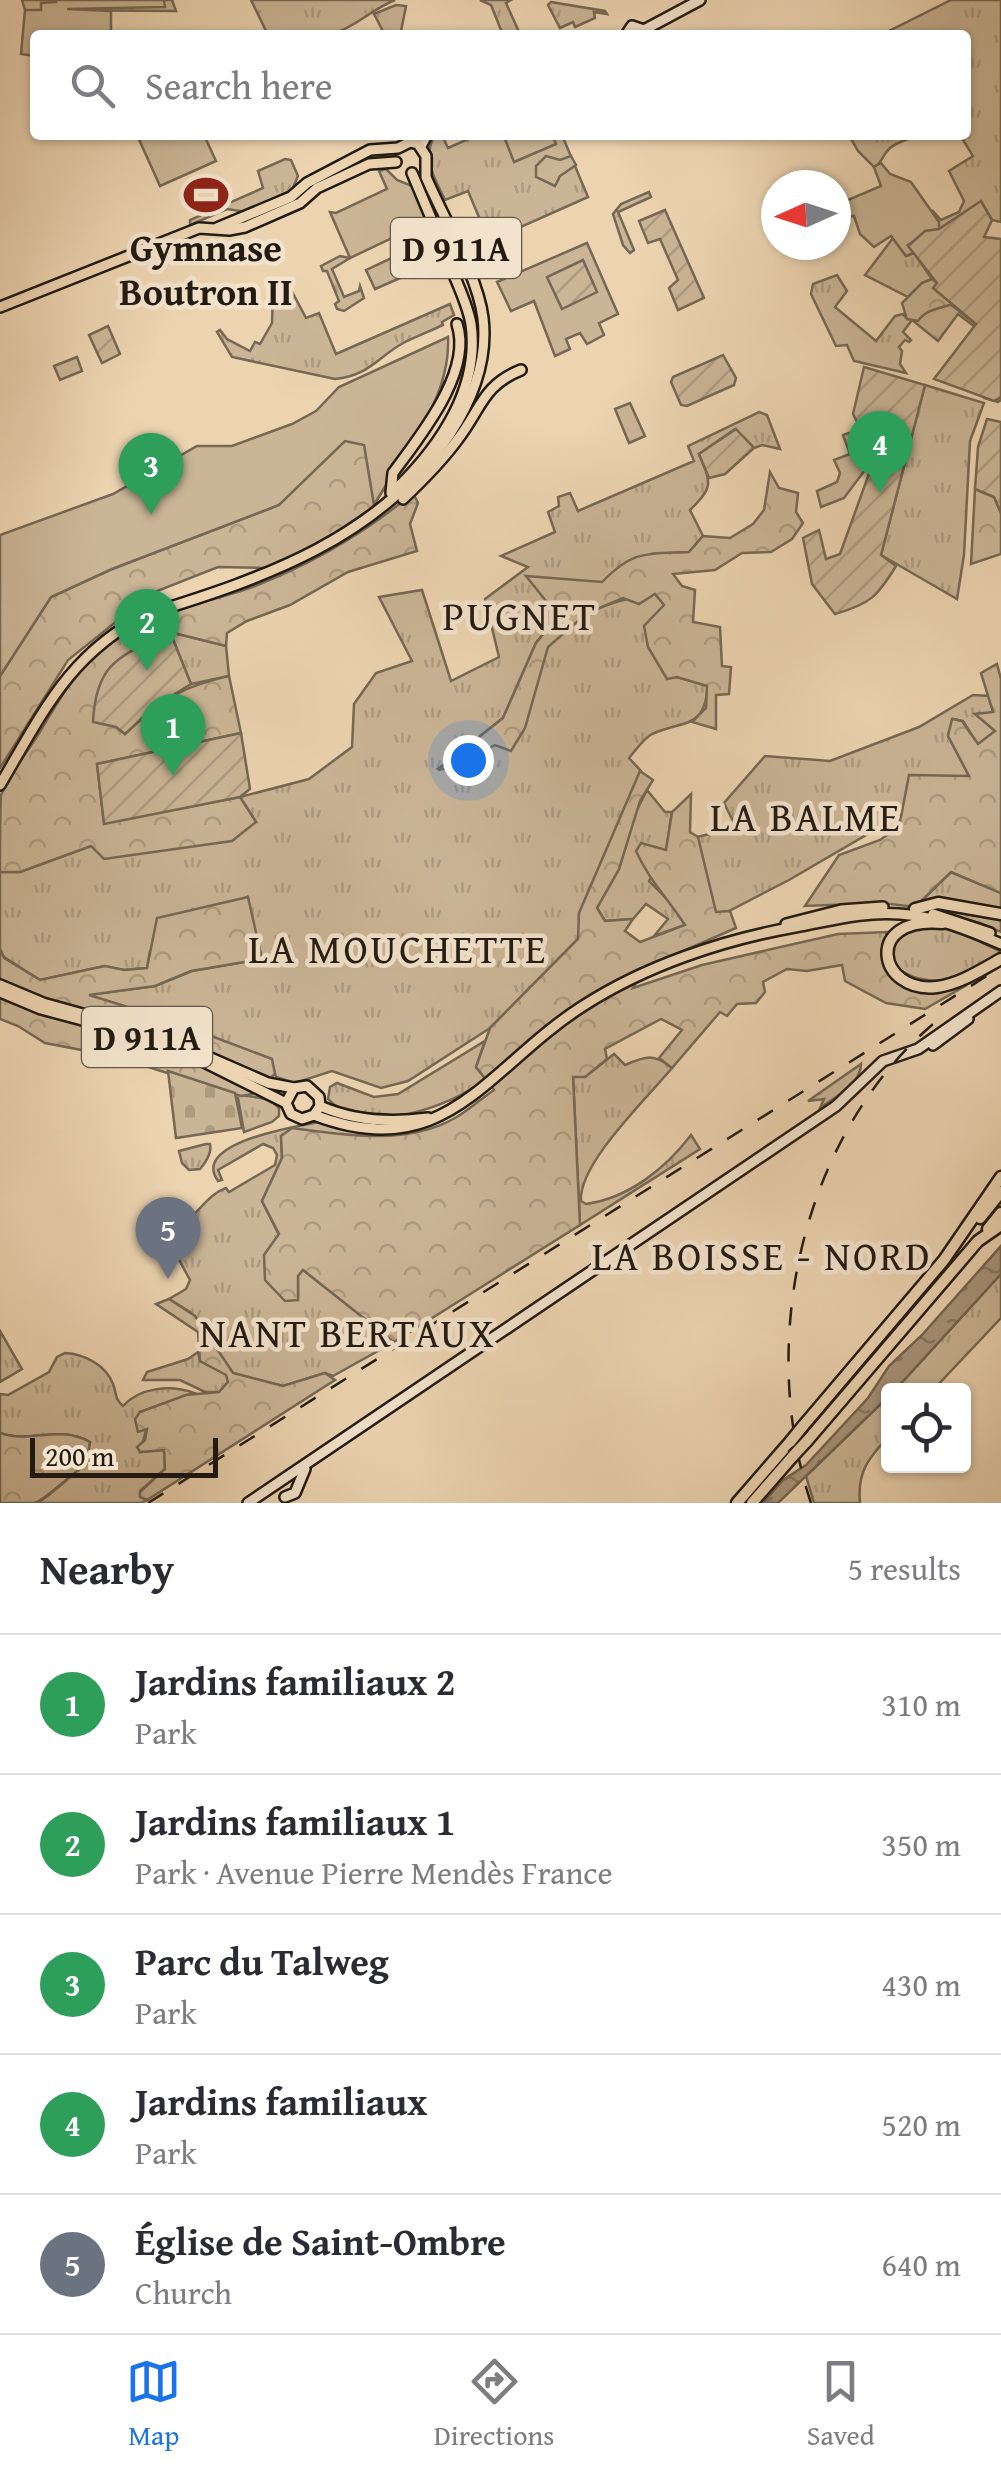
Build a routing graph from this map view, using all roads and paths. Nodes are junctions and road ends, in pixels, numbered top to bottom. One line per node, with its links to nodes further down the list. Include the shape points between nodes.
1 (700, 0): 2 (main road)
2 (648, 30)
3 (418, 141): 4 (main road); 6 (main road)
4 (398, 148): 5 (main road); 8 (main road, via 370,150 291,197)
5 (396, 162): 7 (main road); 8 (main road, via 369,164 245,228)
6 (424, 166): 7 (main road); 13 (main road, D 911A, via 476,292 482,359 468,402 438,452 390,502)
7 (412, 173): 12 (main road, D 911A, via 470,320 472,348 450,423)
8 (217, 228): 9 (main road, via 173,237)
9 (0, 308)
10 (457, 324): 12 (main road, via 456,372 394,473)
11 (521, 370): 13 (main road, via 496,382 415,487 370,524)
12 (391, 493): 13 (main road, D 911A)
13 (350, 531): 14 (main road, D 911A, via 286,567 148,614 104,640 56,690)
14 (0, 784)
15 (915, 909): 16 (highway, via 938,903); 18 (main road, via 841,910); 19 (main road)
16 (1001, 914)
17 (943, 923): 18 (main road, via 871,914); 19 (main road); 20 (highway, via 911,923 894,936 888,957 905,982 944,985)
18 (773, 930): 25 (main road, via 622,984 552,1027 485,1088 440,1116 403,1121)
19 (1001, 941)
20 (1001, 959)
21 (0, 988): 23 (main road, D 911A, via 158,1034); 24 (main road, D 911A, via 41,1009 146,1037)
22 (1001, 993): 32 (main road, via 923,1052 883,1060 836,1106)
23 (294, 1088): 24 (main road); 25 (main road, via 312,1088 319,1096)
24 (286, 1102): 25 (main road, via 296,1118)
25 (317, 1111)
26 (1001, 1177): 31 (highway)
27 (1001, 1192): 31 (highway)
28 (1001, 1213): 30 (highway)
29 (1001, 1225): 30 (highway)
30 (978, 1241): 40 (highway, bridge)
31 (941, 1263): 39 (highway, bridge)
32 (310, 1462): 33 (main road); 35 (main road)
33 (289, 1477): 34 (main road); 35 (main road)
34 (277, 1485): 36 (main road); 37 (main road)
35 (297, 1486): 37 (main road)
36 (261, 1496): 37 (main road); 38 (main road)
37 (284, 1496)
38 (248, 1503)
39 (737, 1503)
40 (752, 1503)

